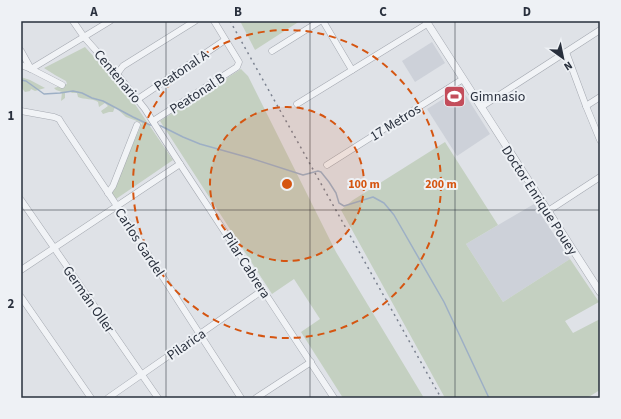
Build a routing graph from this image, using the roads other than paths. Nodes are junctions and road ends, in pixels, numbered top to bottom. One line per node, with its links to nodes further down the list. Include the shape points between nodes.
1 (73, 21): 9 (street, Centenario)
2 (110, 21): 9 (street)
3 (195, 21): 17 (street, via 122,66)
4 (214, 21): 10 (street)
5 (320, 21): 12 (street)
6 (323, 21): 16 (street)
7 (427, 22): 16 (street); 18 (street, Doctor Enrique Pouey)
8 (600, 30): 13 (street)
9 (84, 37): 15 (street); 17 (street, Centenario)
10 (225, 40): 21 (street, Peatonal A); 26 (street, Peatonal B, via 239,62 237,68)
11 (21, 51): 15 (street)
12 (272, 51)
13 (566, 52): 23 (street); 24 (street)
14 (21, 65): 15 (street)
15 (32, 69): 19 (street)
16 (352, 70): 22 (street)
17 (117, 74): 21 (street, Centenario)
18 (463, 79): 24 (street, Doctor Enrique Pouey); 31 (street, 17 Metros)
19 (62, 85)
20 (600, 97): 23 (street)
21 (138, 99): 26 (street, Centenario)
22 (297, 104)
23 (586, 106): 29 (street)
24 (480, 107): 36 (street, Doctor Enrique Pouey)
25 (21, 111): 33 (street, Carlos Gardel, via 59,119)
26 (154, 122): 28 (street, Centenario)
27 (138, 125): 33 (street)
28 (160, 133): 30 (street, Pilar Cabrera)
29 (600, 140)
30 (180, 164): 35 (street); 39 (street, Pilar Cabrera)
31 (327, 165)
32 (600, 177): 36 (street)
33 (108, 193): 35 (street, Carlos Gardel)
34 (21, 200): 37 (street, Germán Oller)
35 (117, 206): 37 (street); 42 (street, Carlos Gardel)
36 (548, 211): 40 (street, Doctor Enrique Pouey)
37 (53, 248): 38 (street); 44 (street, Germán Oller)
38 (21, 270)
39 (263, 290): 42 (street, Pilarica); 43 (street, Pilar Cabrera)
40 (600, 290)
41 (21, 297): 45 (street)
42 (199, 334): 44 (street, Pilarica); 48 (street, Carlos Gardel)
43 (311, 362): 49 (street); 50 (street, Pilar Cabrera)
44 (142, 374): 46 (street, Pilarica); 47 (street, Germán Oller)
45 (91, 398)
46 (108, 398)
47 (158, 398)
48 (241, 398)
49 (256, 398)
50 (334, 398)

